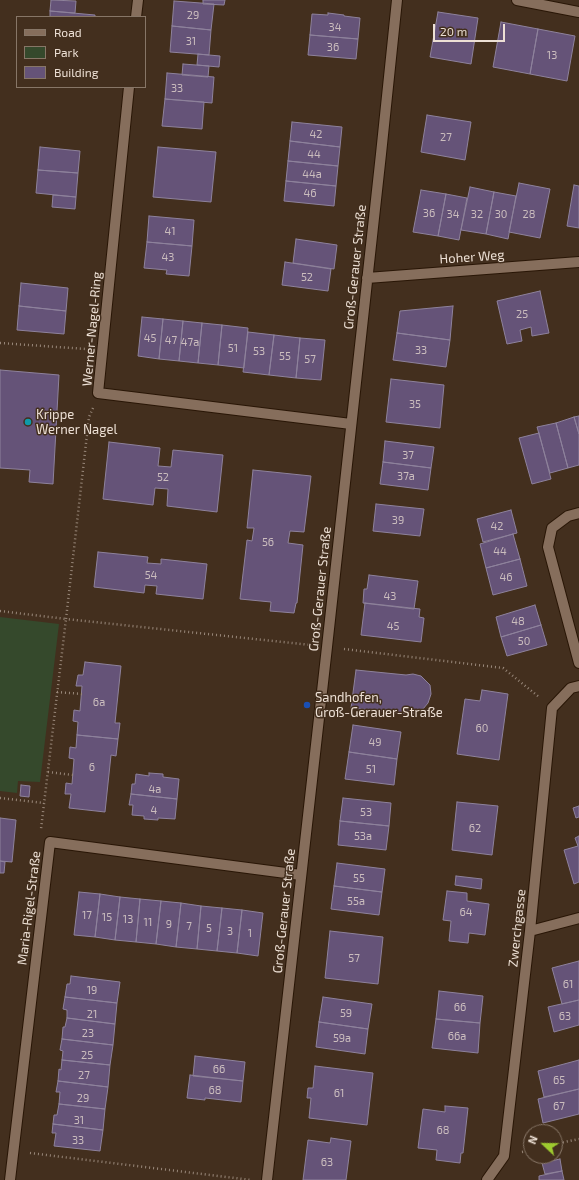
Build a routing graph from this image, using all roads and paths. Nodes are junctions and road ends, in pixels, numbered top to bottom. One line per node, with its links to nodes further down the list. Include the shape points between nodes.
1 (138, 0): 5 (street)
2 (397, 0): 8 (street, Groß-Gerauer Straße)
3 (517, 0): 4 (street)
4 (579, 12)
5 (136, 16)
6 (129, 88): 10 (street, Werner-Nagel-Ring)
7 (579, 262): 8 (street, Hoher Weg)
8 (367, 278): 12 (street, Groß-Gerauer Straße)
9 (0, 343): 10 (path)
10 (102, 350): 11 (street, Werner-Nagel-Ring)
11 (98, 393): 12 (street, Werner-Nagel-Ring); 15 (path, via 89,417)
12 (351, 424): 16 (street, Groß-Gerauer Straße)
13 (579, 513): 17 (street, via 568,516 552,528 548,547)
14 (0, 611): 15 (path)
15 (66, 619): 16 (path); 19 (path)
16 (327, 647): 21 (path, via 503,668); 27 (street, Groß-Gerauer Straße)
17 (579, 663)
18 (579, 686): 21 (street, via 571,688)
19 (57, 692): 20 (path); 22 (path)
20 (82, 694)
21 (552, 708): 29 (street, Zwerchgasse)
22 (48, 772): 23 (path); 25 (path)
23 (73, 775)
24 (0, 798): 25 (path)
25 (44, 803): 26 (path, via 41,830)
26 (50, 842): 27 (street, Maria-Rigel-Straße); 32 (street, Maria-Rigel-Straße)
27 (301, 875): 35 (street, Groß-Gerauer Straße)
28 (579, 918): 29 (street)
29 (530, 931): 36 (street, Zwerchgasse, via 504,1156)
30 (579, 1139): 31 (path)
31 (563, 1142)
32 (13, 1151): 33 (street, Maria-Rigel-Straße); 34 (path)
33 (10, 1180)
34 (252, 1180)
35 (267, 1180)
36 (487, 1180)

